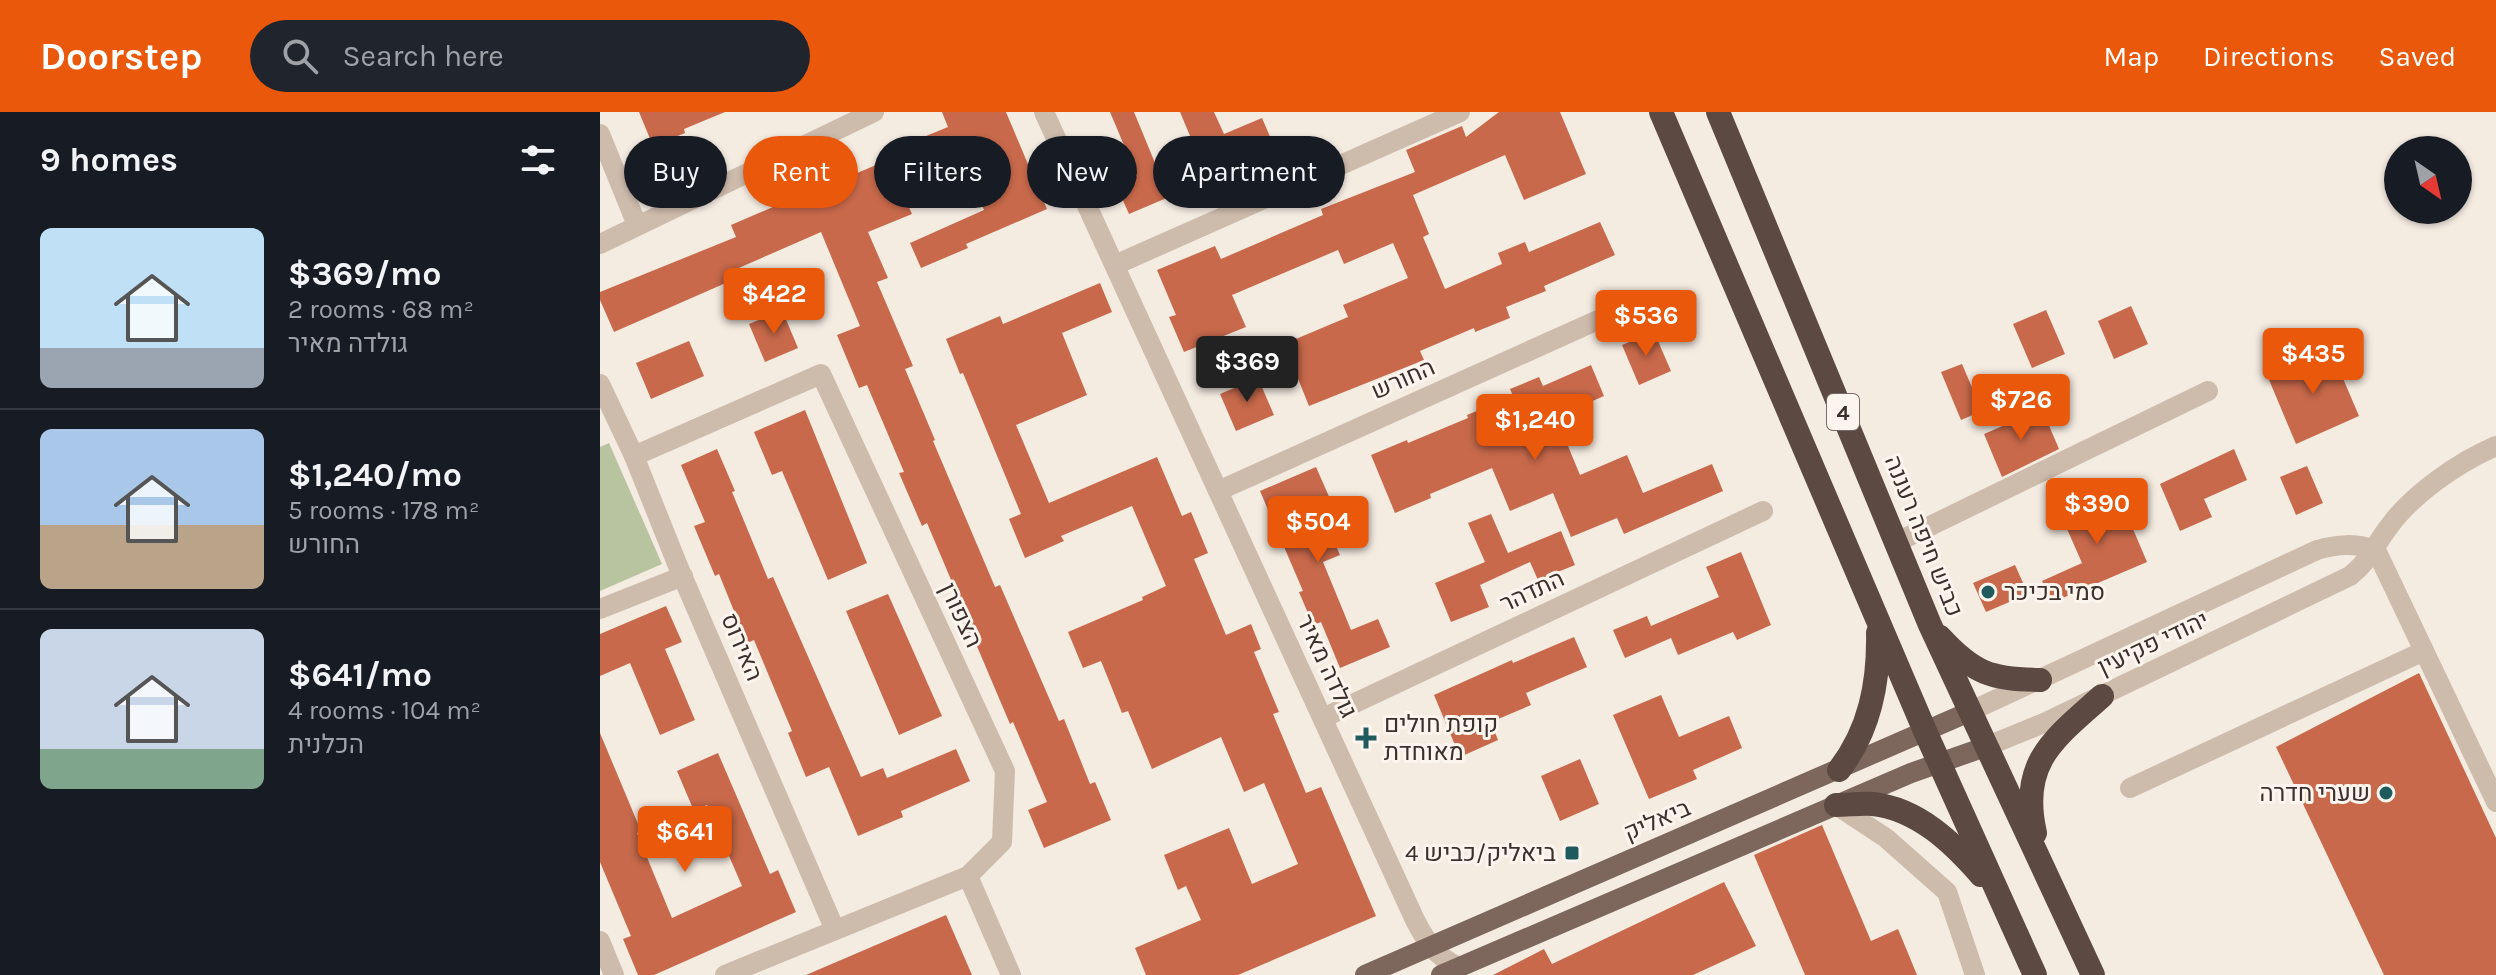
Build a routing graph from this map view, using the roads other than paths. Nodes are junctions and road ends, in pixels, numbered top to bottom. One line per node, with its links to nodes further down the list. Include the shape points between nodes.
1 (874, 112): 7 (street)
2 (1044, 112): 9 (street, גולדה מאיר)
3 (1460, 112): 9 (street)
4 (1661, 112): 21 (highway, 4)
5 (1718, 112): 17 (highway, כביש חיפה רעננה / 4)
6 (600, 134): 7 (street)
7 (637, 225): 8 (street)
8 (600, 244)
9 (1115, 265): 15 (street, גולדה מאיר)
10 (1609, 315): 15 (street, החורש)
11 (600, 384): 14 (street, האירוס)
12 (2208, 391): 17 (street)
13 (2496, 446): 18 (street, יהודי פקיעין, via 2469,458 2409,505)
14 (634, 456): 19 (street, האירוס); 36 (street, הצפורן, via 821,374 1005,771 1002,842)
15 (1218, 491): 27 (street, גולדה מאיר)
16 (1763, 511): 27 (street, התדהר)
17 (1897, 542): 22 (highway, כביש חיפה רעננה / 4)
18 (2376, 550): 23 (street); 24 (street, יהודי פקיעין, via 2358,544 2317,550); 25 (street, יהודי פקיעין, via 2335,585)
19 (683, 576): 20 (street); 38 (street, האירוס)
20 (600, 609)
21 (1878, 619): 28 (highway, 4); 31 (highway, via 1874,692 1864,728)
22 (1930, 625): 24 (highway, via 1955,653 1990,676); 26 (highway, כביש חיפה רעננה / 4)
23 (2424, 651): 32 (street); 33 (street)
24 (2040, 680): 26 (street, יהודי פקיעין)
25 (2102, 696): 29 (street, יהודי פקיעין); 35 (highway, via 2050,746 2035,768 2030,809)
26 (1969, 712): 28 (main road, ביאליק); 29 (highway, כביש חיפה רעננה / 4)
27 (1323, 718): 40 (street, גולדה מאיר)
28 (1925, 731): 30 (highway, 4); 31 (main road, ביאליק)
29 (1985, 747): 30 (main road, יהודי פקיעין); 35 (highway, כביש חיפה רעננה / 4)
30 (1940, 761): 34 (main road); 37 (highway, 4)
31 (1839, 770): 40 (main road, ביאליק)
32 (2130, 788)
33 (2496, 802)
34 (1836, 805): 37 (highway, via 1875,804 1907,814 1940,833); 41 (main road); 46 (street, via 1886,838 1947,892)
35 (2045, 870): 48 (highway, כביש חיפה רעננה / 4)
36 (968, 876): 38 (street); 44 (street)
37 (1997, 895): 47 (highway, 4)
38 (835, 930): 43 (street)
39 (600, 941): 42 (street)
40 (1429, 947): 41 (street); 45 (main road, ביאליק)
41 (1450, 971)
42 (614, 975)
43 (725, 975)
44 (1011, 975)
45 (1365, 975)
46 (1975, 975)
47 (2035, 975)
48 (2093, 975)

